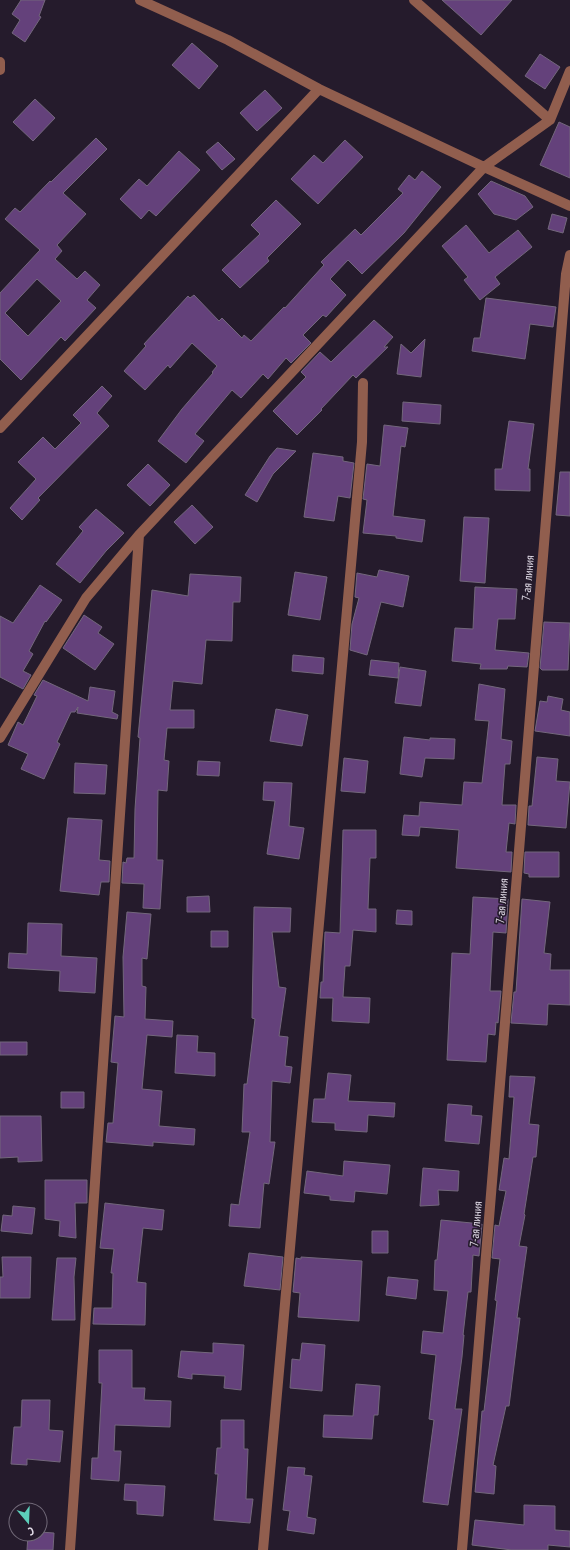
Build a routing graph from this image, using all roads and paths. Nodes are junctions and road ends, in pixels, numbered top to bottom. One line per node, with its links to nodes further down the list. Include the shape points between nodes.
1 (140, 0): 6 (street, via 228,40)
2 (414, 0): 7 (street)
3 (0, 62): 4 (street)
4 (0, 70)
5 (570, 71): 7 (street)
6 (319, 89): 8 (street); 12 (street)
7 (550, 120): 8 (street)
8 (484, 167): 9 (street); 13 (street)
9 (570, 206)
10 (570, 255): 17 (street, 7-ая линия, via 566,274)
11 (363, 383): 16 (street, via 362,442)
12 (0, 428)
13 (139, 535): 14 (street, via 86,598); 15 (street)
14 (0, 738)
15 (70, 1550)
16 (263, 1550)
17 (462, 1550)

